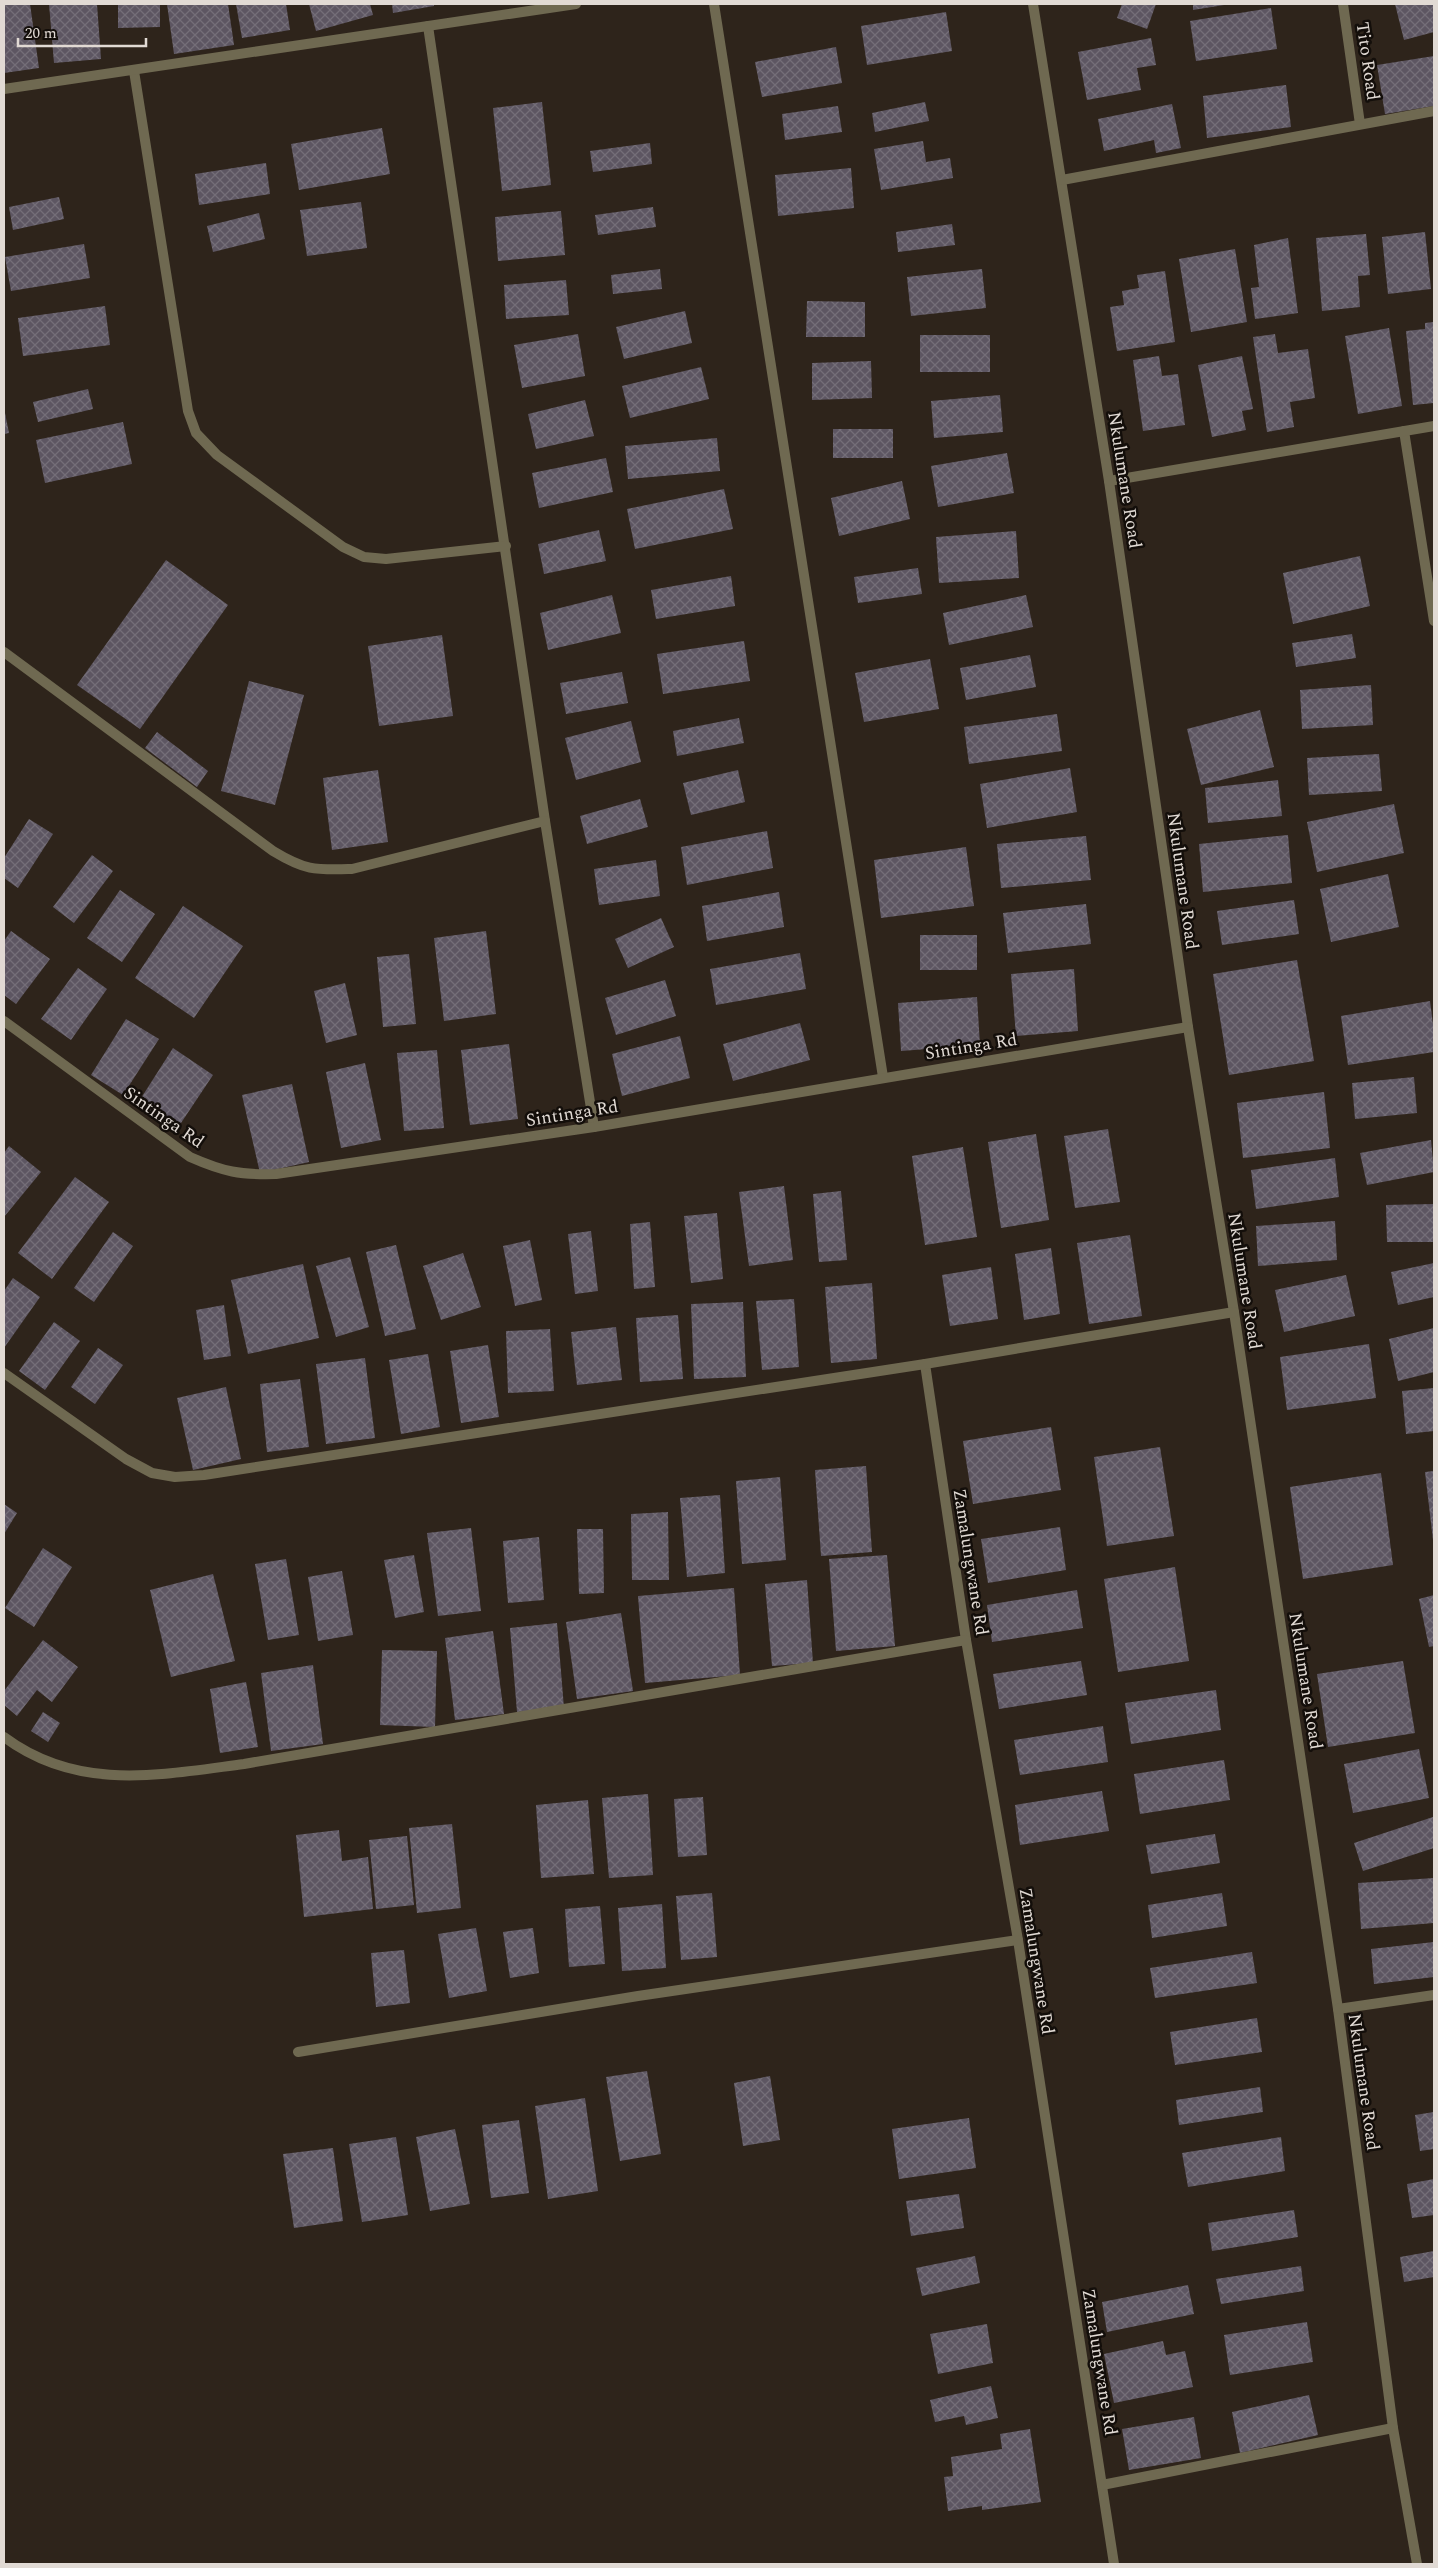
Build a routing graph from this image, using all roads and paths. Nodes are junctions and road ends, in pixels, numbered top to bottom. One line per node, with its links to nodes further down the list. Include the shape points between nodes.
1 (576, 4): 5 (street)
2 (714, 4): 20 (street)
3 (1033, 4): 10 (street, Nkulumane Road)
4 (1343, 4): 9 (street, Tito Road)
5 (428, 26): 6 (street); 14 (street)
6 (134, 71): 7 (street); 14 (street, via 188,411 196,433 217,455 342,547 364,557 386,559)
7 (4, 89)
8 (1434, 111): 9 (street)
9 (1360, 124): 10 (street)
10 (1062, 180): 13 (street, Nkulumane Road)
11 (1434, 426): 12 (street)
12 (1404, 431): 13 (street); 15 (street)
13 (1109, 481): 19 (street, Nkulumane Road)
14 (506, 546): 17 (street)
15 (1434, 621)
16 (4, 652): 17 (street, via 297,866 321,870 352,869)
17 (546, 821): 21 (street)
18 (4, 1021): 21 (street, Sintinga Rd, via 190,1157 219,1170 245,1175 276,1174)
19 (1188, 1027): 20 (street, Sintinga Rd); 22 (street, Nkulumane Road)
20 (883, 1078): 21 (street, Sintinga Rd)
21 (594, 1126)
22 (1234, 1312): 23 (street); 29 (street, Nkulumane Road)
23 (925, 1364): 24 (street, via 175,1477 152,1473 126,1459); 25 (street, Zamalungwane Rd)
24 (4, 1373)
25 (966, 1640): 26 (street, via 177,1773 110,1776 82,1773 33,1756); 27 (street, Zamalungwane Rd)
26 (4, 1736)
27 (1018, 1940): 30 (street, via 638,1996); 32 (street, Zamalungwane Rd)
28 (1434, 1995): 29 (street)
29 (1338, 2009): 31 (street, Nkulumane Road)
30 (298, 2052)
31 (1394, 2428): 32 (street); 34 (street, Nkulumane Road)
32 (1102, 2485): 33 (street, Zamalungwane Rd)
33 (1114, 2564)
34 (1417, 2564)

